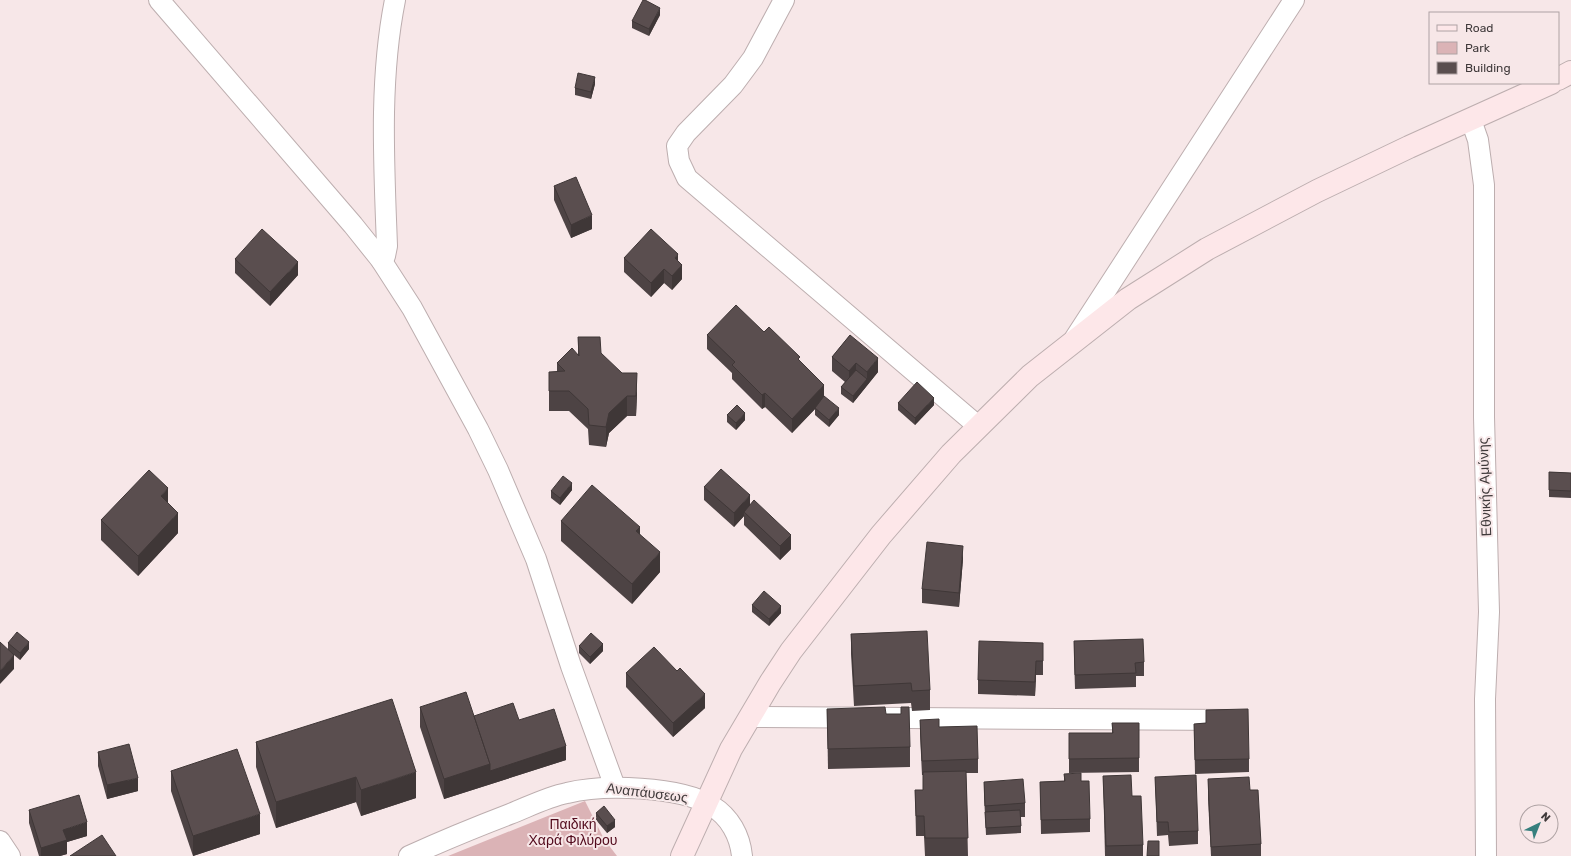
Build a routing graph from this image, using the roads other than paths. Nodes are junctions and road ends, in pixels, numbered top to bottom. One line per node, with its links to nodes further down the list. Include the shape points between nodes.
1 (159, 0): 9 (street, via 278,136)
2 (395, 0): 9 (street, via 388,43 385,94 387,246 385,256)
3 (784, 0): 11 (street, via 753,58 733,85 677,146 679,161 687,178)
4 (1294, 0): 10 (street)
5 (1571, 72): 6 (street)
6 (1559, 78)
7 (1549, 84): 8 (street)
8 (1471, 120): 10 (street, via 1317,191 1206,249 1128,299); 21 (street, Εθνικής Αμύνης, via 1478,140 1484,185 1484,417 1489,612 1485,706)
9 (381, 260): 14 (street, via 412,308 478,428 516,508)
10 (1073, 341): 11 (street, via 1030,376)
11 (978, 426): 12 (street, via 892,523 838,590 791,651)
12 (750, 717): 13 (street); 15 (street)
13 (1231, 720)
14 (615, 787): 15 (street, Αναπάυσεως, via 681,795); 18 (street, Αναπάυσεως, via 565,793)
15 (705, 802): 19 (street); 20 (street, Αναπάυσεως, via 720,812 733,827)
16 (0, 841): 17 (street)
17 (10, 856)
18 (409, 856)
19 (682, 856)
20 (742, 856)
21 (1486, 856)

